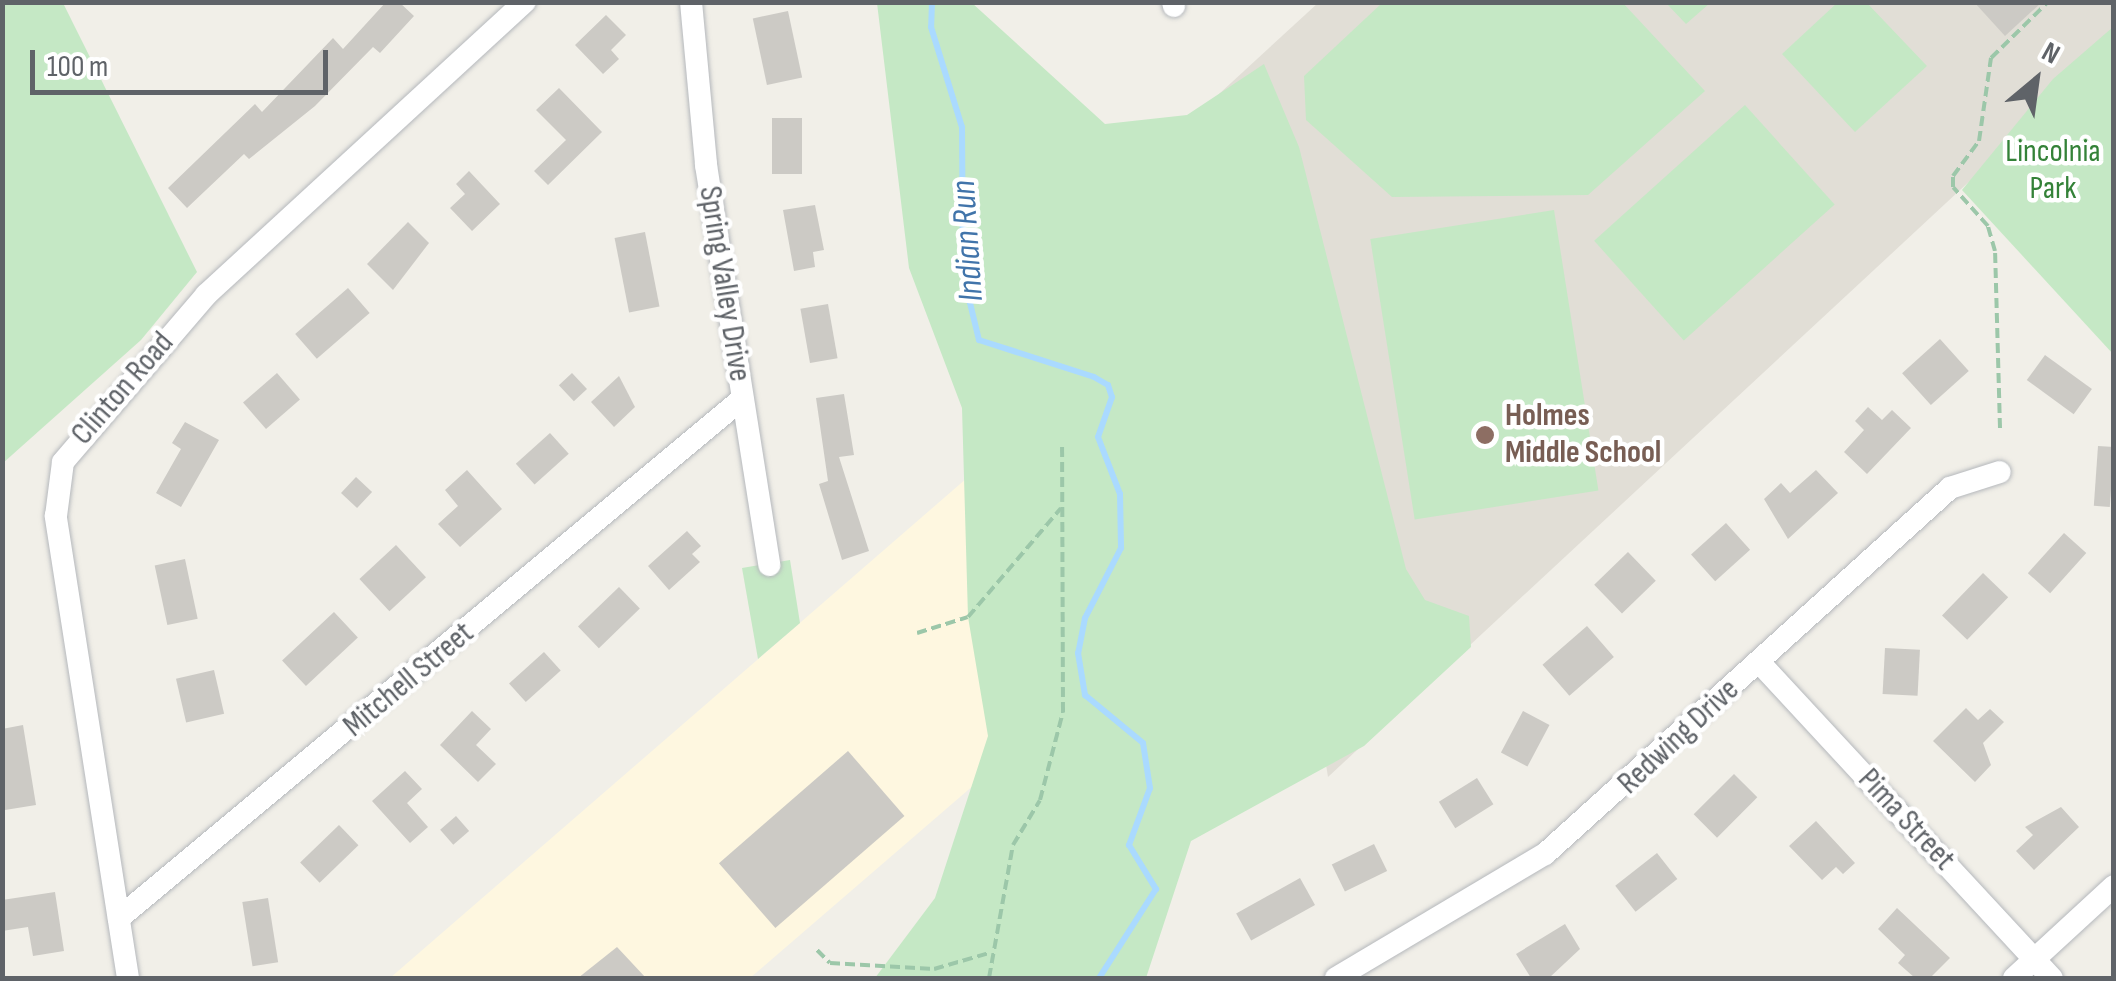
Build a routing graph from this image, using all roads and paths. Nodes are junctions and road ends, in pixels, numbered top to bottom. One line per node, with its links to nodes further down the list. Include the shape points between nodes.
1 (525, 2): 13 (street, Clinton Road, via 206,296 63,462 56,516)
2 (690, 2): 4 (street, Spring Valley Drive, via 706,165)
3 (2048, 2): 5 (path, via 1991,58 1978,141 1954,176 1954,187 1988,226 1994,250)
4 (742, 399): 9 (street, Spring Valley Drive); 13 (street, Mitchell Street)
5 (2000, 428)
6 (1062, 446): 8 (path)
7 (2000, 472): 11 (street, Redwing Drive, via 1950,488)
8 (1060, 508): 10 (path, via 968,618); 15 (path, via 1063,712 1040,800 1013,845)
9 (770, 565)
10 (918, 633)
11 (1760, 662): 16 (street, Pima Street); 19 (street, Redwing Drive, via 1546,854)
12 (2114, 886): 16 (street)
13 (120, 918): 17 (street)
14 (817, 950): 15 (path, via 830,963 934,969)
15 (988, 953): 18 (path)
16 (2034, 960): 20 (street); 21 (street, Pima Street)
17 (128, 978)
18 (989, 978)
19 (1336, 978)
20 (2014, 978)
21 (2052, 978)

